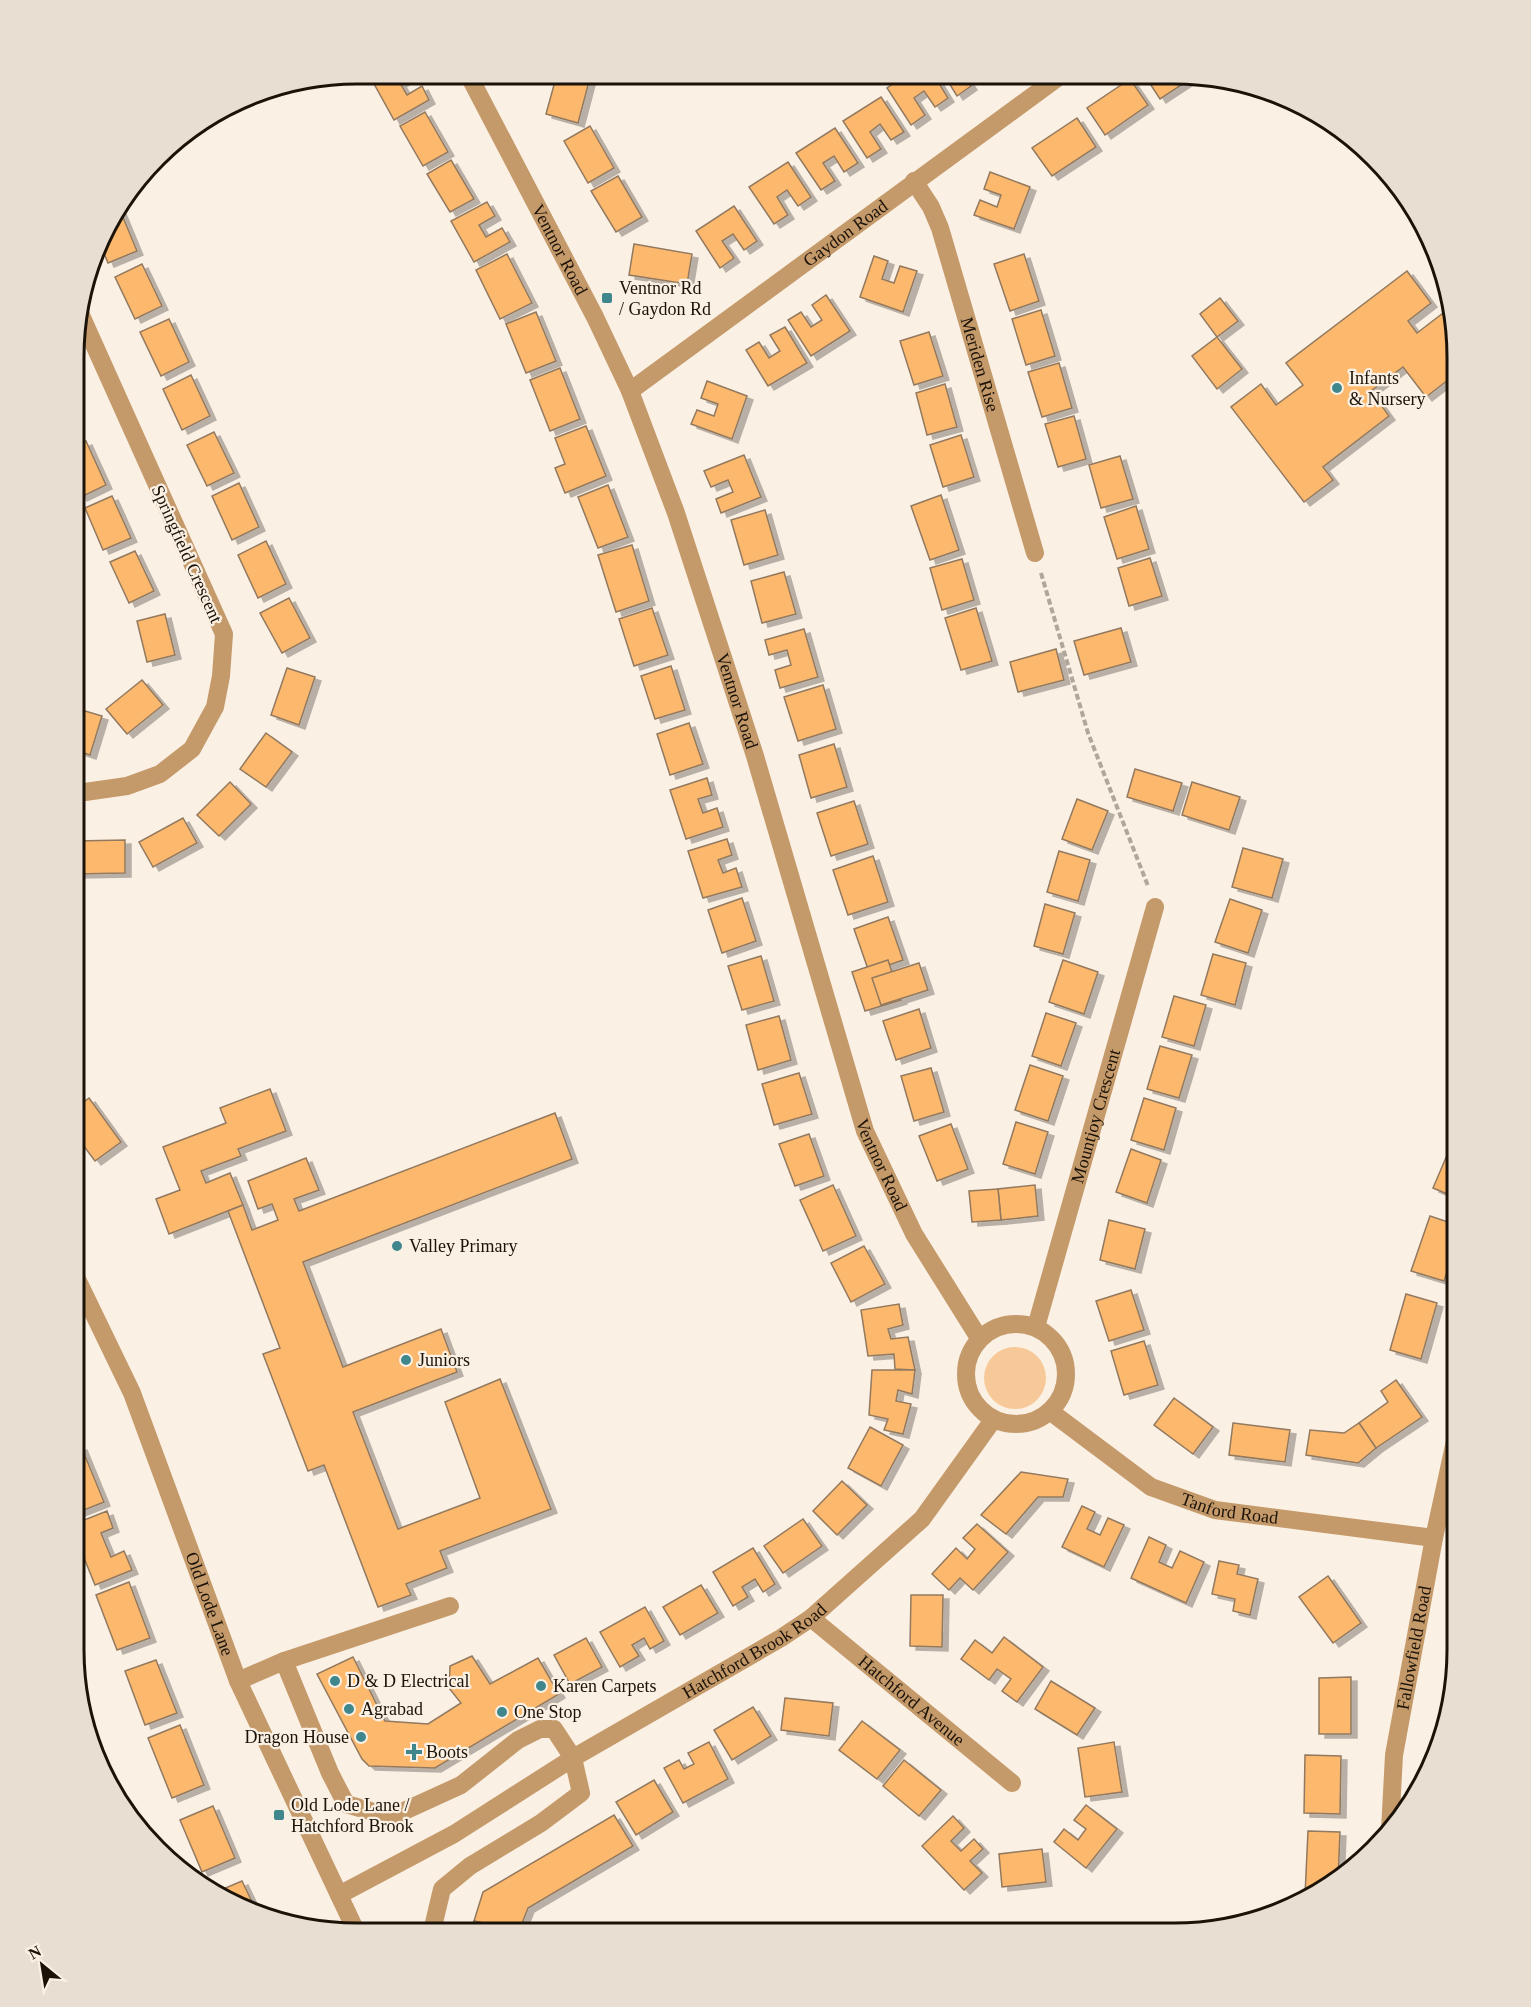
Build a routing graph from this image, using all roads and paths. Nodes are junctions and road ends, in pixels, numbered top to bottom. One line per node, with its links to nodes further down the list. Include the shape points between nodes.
1 (475, 84): 5 (street, Ventnor Road)
2 (1049, 84): 3 (street, Gaydon Road)
3 (914, 181): 5 (street, Gaydon Road); 6 (street, Meriden Rise, via 940,228)
4 (86, 326): 7 (street, Springfield Crescent, via 224,634 215,707 192,749 160,774 127,786)
5 (630, 391): 11 (street, Ventnor Road, via 676,513 755,756 865,1131 914,1234)
6 (1035, 553): 8 (path, via 1088,733)
7 (84, 792)
8 (1155, 907): 10 (street, Mountjoy Crescent)
9 (84, 1294): 19 (street, Old Lode Lane, via 132,1393)
10 (1036, 1327): 11 (street, via 1003,1324); 12 (street, via 1059,1346 1067,1372 1064,1392)
11 (979, 1338): 13 (street, via 969,1353 965,1379 972,1401)
12 (1050, 1412): 13 (street, via 1031,1423 1014,1425); 15 (street, Tanford Road, via 1150,1487 1215,1510)
13 (993, 1420): 17 (street, Hatchford Brook Road, via 922,1519)
14 (1447, 1478): 15 (street, Fallowfield Road)
15 (1434, 1538): 22 (street, Fallowfield Road, via 1394,1755)
16 (450, 1606): 18 (street)
17 (811, 1618): 20 (street, Hatchford Brook Road); 21 (street, Hatchford Avenue)
18 (284, 1661): 19 (street); 20 (street, via 346,1804 392,1817 461,1785 518,1740 540,1729 554,1729)
19 (238, 1681): 23 (street, Old Lode Lane)
20 (573, 1758): 23 (street, Hatchford Brook Road, via 454,1834); 25 (street, via 581,1793 541,1823 470,1866 442,1890)
21 (1012, 1782)
22 (1391, 1816)
23 (339, 1895): 24 (street, Old Lode Lane)
24 (352, 1923)
25 (434, 1923)

